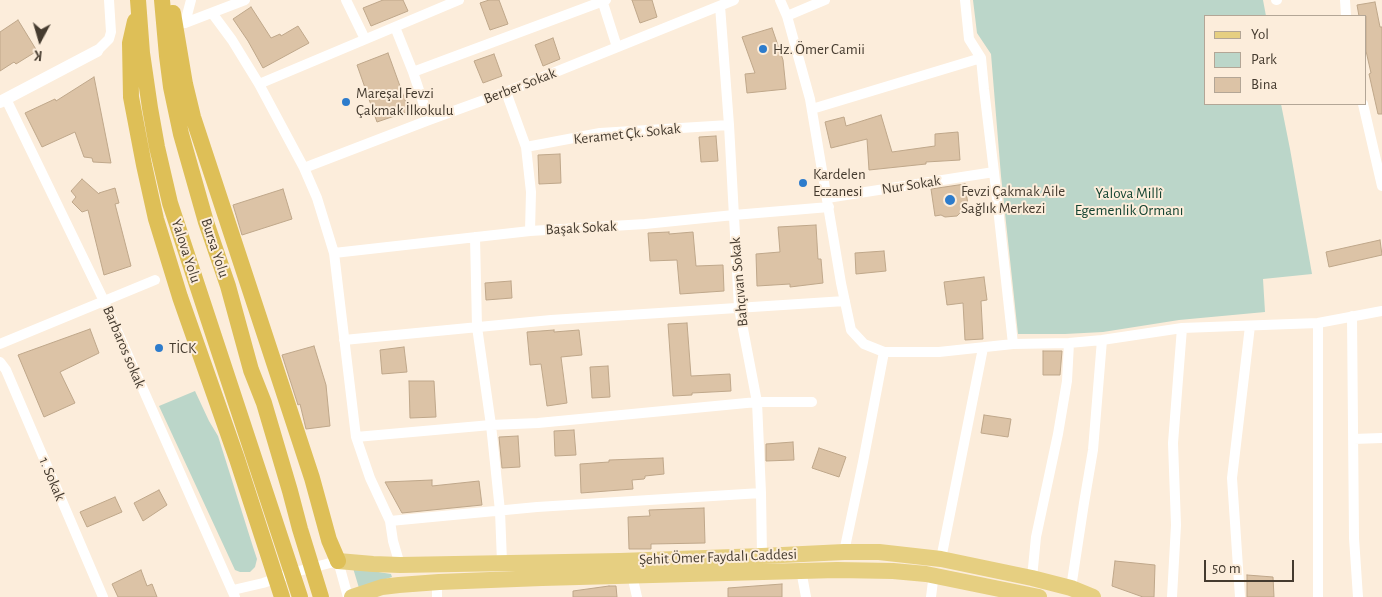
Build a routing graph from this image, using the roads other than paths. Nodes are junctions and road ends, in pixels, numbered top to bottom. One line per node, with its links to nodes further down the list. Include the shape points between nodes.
1 (109, 0): 23 (street, via 111,32 109,40)
2 (162, 0): 86 (highway, Bursa Yolu, via 171,87 181,134)
3 (170, 0): 19 (highway)
4 (191, 0): 19 (street)
5 (245, 0): 16 (street)
6 (346, 0): 21 (street)
7 (459, 0): 20 (street)
8 (603, 0): 22 (street); 25 (street)
9 (734, 0): 15 (street, Berber Sokak)
10 (780, 0): 18 (street)
11 (825, 0): 18 (street)
12 (965, 0): 24 (street, via 968,39)
13 (1345, 0): 17 (street)
14 (139, 3): 78 (highway, via 130,43 131,97 156,219); 85 (highway, Yalova Yolu, via 150,108 170,203)
15 (720, 6): 22 (street, Berber Sokak); 32 (street, Bahçıvan Sokak)
16 (212, 13): 19 (street); 26 (street)
17 (1346, 15)
18 (787, 16): 30 (street)
19 (180, 24): 72 (highway, via 185,84 193,117)
20 (396, 27): 21 (street); 25 (street)
21 (365, 40): 26 (street)
22 (617, 48): 27 (street, Berber Sokak)
23 (97, 51): 28 (street)
24 (982, 58): 30 (street); 35 (street)
25 (414, 72): 31 (street)
26 (259, 84): 34 (street)
27 (506, 92): 31 (street, Berber Sokak); 33 (street)
28 (3, 101): 43 (street, Barbaros sokak)
29 (1363, 105): 36 (street)
30 (812, 108): 37 (street)
31 (429, 120): 34 (street, Berber Sokak)
32 (729, 125): 33 (street, Keramet Çk. Sokak, via 600,133); 38 (street, Bahçıvan Sokak)
33 (526, 147): 39 (street, via 531,192)
34 (304, 168): 41 (street)
35 (994, 172): 37 (street, Nur Sokak); 56 (street)
36 (1382, 186)
37 (828, 202): 38 (street, Başak Sokak); 44 (street)
38 (734, 215): 39 (street, Başak Sokak); 45 (street, Bahçıvan Sokak)
39 (530, 231): 40 (street, Başak Sokak)
40 (475, 237): 41 (street, Başak Sokak); 50 (street)
41 (334, 253): 52 (street)
42 (155, 280): 43 (street)
43 (104, 300): 55 (street); 82 (street, Barbaros sokak)
44 (845, 301): 45 (street); 58 (street, via 851,330 864,344)
45 (739, 308): 50 (street); 60 (street, Bahçıvan Sokak)
46 (1382, 311): 47 (street)
47 (1352, 316): 48 (street); 65 (street)
48 (1318, 324): 49 (street); 95 (street)
49 (1250, 326): 51 (street); 94 (street, via 1232,478)
50 (477, 327): 52 (street); 62 (street)
51 (1182, 328): 53 (street); 93 (street, via 1173,443 1176,525)
52 (344, 340): 63 (street)
53 (1102, 340): 54 (street); 80 (street, via 1093,450)
54 (1069, 343): 56 (street); 79 (street, via 1067,382 1036,537)
55 (0, 344)
56 (1013, 344): 57 (street)
57 (983, 348): 58 (street); 71 (street)
58 (884, 352): 69 (street)
59 (0, 362): 83 (street, 1. Sokak)
60 (757, 402): 61 (street); 62 (street); 66 (street, Bahçıvan Sokak)
61 (812, 402)
62 (491, 425): 63 (street); 67 (street)
63 (356, 437): 68 (street)
64 (1382, 438): 65 (street)
65 (1353, 439): 96 (street)
66 (761, 493): 67 (street); 70 (street, Bahçıvan Sokak)
67 (500, 511): 68 (street); 73 (street)
68 (390, 521): 74 (street)
69 (844, 552): 70 (main road, Şehit Ömer Faydalı Caddesi); 71 (main road, Şehit Ömer Faydalı Caddesi, via 879,552)
70 (762, 556): 73 (main road, Şehit Ömer Faydalı Caddesi)
71 (941, 559): 79 (main road, Şehit Ömer Faydalı Caddesi)
72 (338, 561): 74 (main road, Şehit Ömer Faydalı Caddesi); 78 (street); 87 (street)
73 (502, 562): 74 (main road, Şehit Ömer Faydalı Caddesi)
74 (400, 564)
75 (801, 570): 76 (main road, Şehit Ömer Faydalı Caddesi); 77 (main road, Şehit Ömer Faydalı Caddesi, via 893,571); 89 (street)
76 (632, 575): 81 (main road, Şehit Ömer Faydalı Caddesi); 88 (street)
77 (939, 576): 90 (street, via 933,581); 91 (main road, Şehit Ömer Faydalı Caddesi)
78 (275, 578): 82 (street); 84 (highway)
79 (1032, 578): 80 (main road, Şehit Ömer Faydalı Caddesi)
80 (1071, 588): 92 (main road, Şehit Ömer Faydalı Caddesi)
81 (438, 589): 87 (main road, Şehit Ömer Faydalı Caddesi, via 406,584 382,587)
82 (234, 594)
83 (103, 597)
84 (282, 597)
85 (300, 597)
86 (321, 597)
87 (350, 597)
88 (636, 597)
89 (806, 597)
90 (931, 597)
91 (1039, 597)
92 (1093, 597)
93 (1172, 597)
94 (1240, 597)
95 (1318, 597)
96 (1358, 597)

